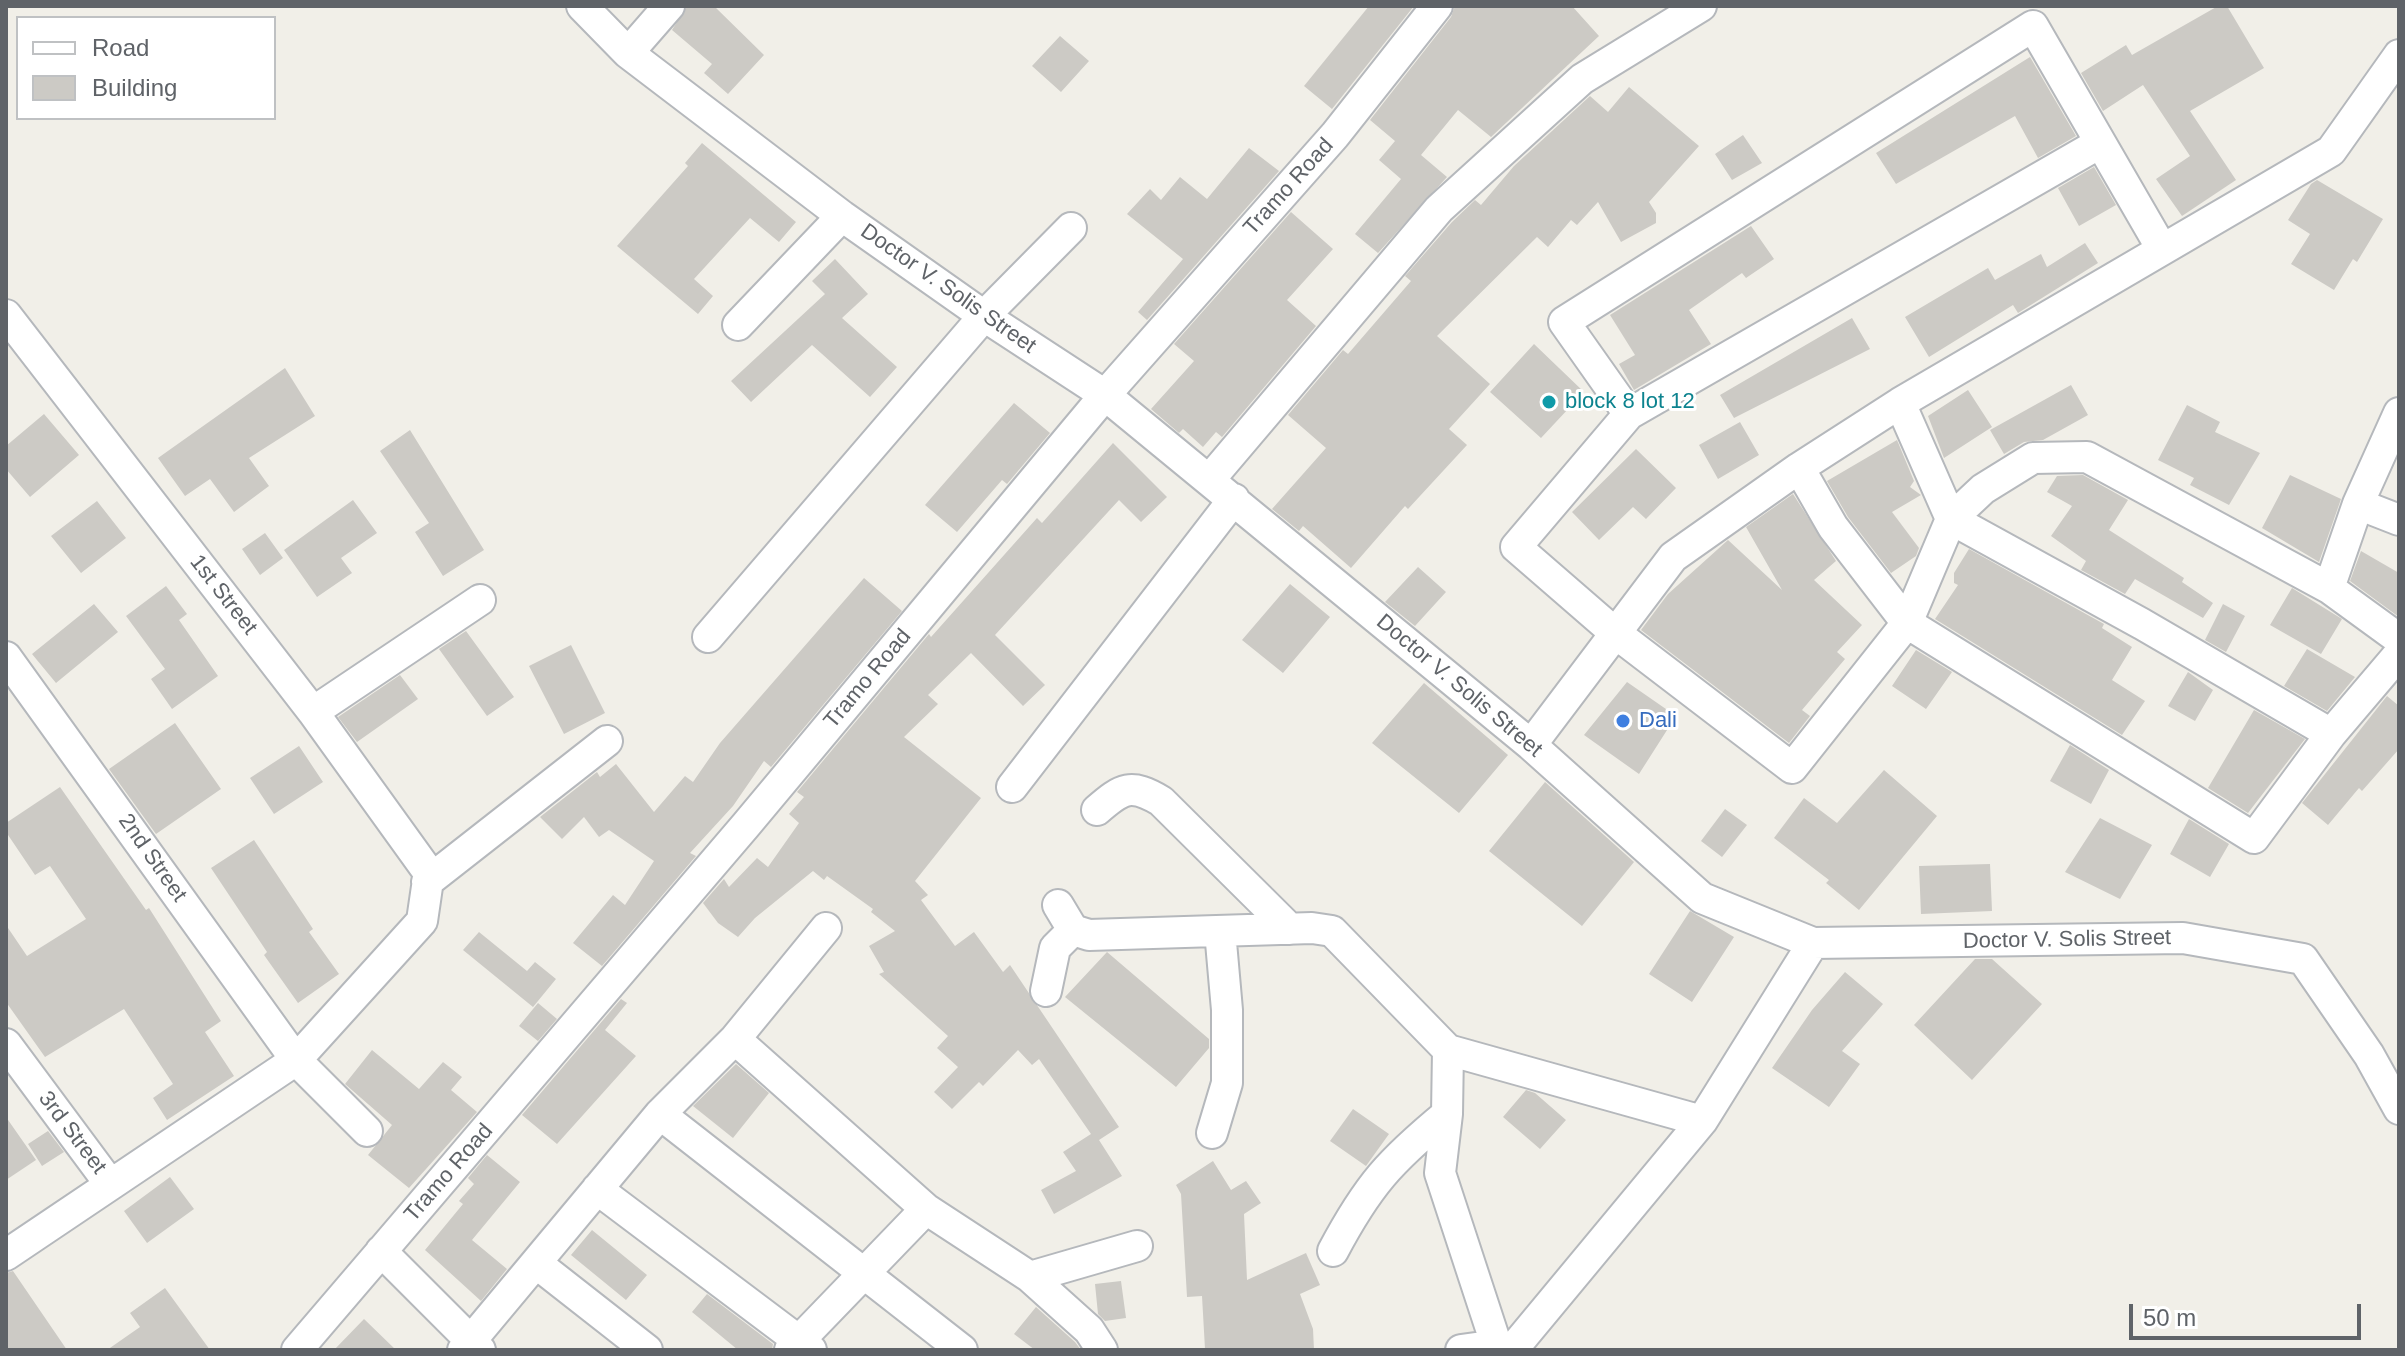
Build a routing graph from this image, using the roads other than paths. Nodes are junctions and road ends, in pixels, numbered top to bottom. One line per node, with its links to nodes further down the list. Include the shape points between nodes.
1 (582, 6): 5 (street, Doctor V. Solis Street)
2 (669, 6): 5 (street)
3 (1437, 6): 14 (street, Tramo Road, via 1335,135)
4 (1701, 6): 19 (street, via 1582,79 1439,209)
5 (628, 53): 8 (street, Doctor V. Solis Street)
6 (2399, 55): 10 (street, via 2331,151)
7 (2100, 143): 10 (street); 17 (street); 17 (street, via 2033,26 1564,322)
8 (842, 216): 12 (street, Doctor V. Solis Street); 13 (street)
9 (1071, 228): 12 (street)
10 (2162, 249): 15 (street)
11 (6, 315): 32 (street, 1st Street)
12 (984, 316): 14 (street, Doctor V. Solis Street); 28 (street)
13 (738, 325)
14 (1105, 395): 19 (street, Doctor V. Solis Street); 58 (street, Tramo Road)
15 (1900, 403): 18 (street); 22 (street)
16 (2399, 413): 21 (street)
17 (1629, 414): 27 (street, via 1516,547)
18 (1799, 468): 26 (street, via 1833,527); 27 (street, via 1673,557)
19 (1210, 479): 20 (street, Doctor V. Solis Street)
20 (1234, 499): 35 (street, Doctor V. Solis Street); 36 (street)
21 (2358, 504): 23 (street); 24 (street)
22 (1951, 519): 24 (street, via 1983,489 2033,458 2087,457); 26 (street); 33 (street)
23 (2399, 520)
24 (2329, 588): 29 (street)
25 (480, 600): 32 (street)
26 (1907, 623): 27 (street, via 1792,768); 33 (street, via 2254,838)
27 (1614, 632): 35 (street)
28 (708, 637)
29 (2399, 639)
30 (2399, 654): 33 (street)
31 (6, 657): 47 (street, 2nd Street)
32 (313, 712): 38 (street, 1st Street, via 429,873)
33 (2331, 734)
34 (607, 741): 38 (street)
35 (1531, 745): 42 (street, Doctor V. Solis Street, via 1702,898)
36 (1012, 787)
37 (1097, 810): 40 (street, via 1118,792 1135,789 1161,801)
38 (427, 882): 47 (street, via 422,921)
39 (826, 928): 44 (street)
40 (1290, 929): 41 (street); 46 (street, via 1332,931)
41 (1220, 931): 43 (street, via 1089,935 1065,917); 53 (street, via 1227,1083)
42 (1813, 943): 48 (street, Doctor V. Solis Street, via 2183,938 2303,959); 51 (street)
43 (1046, 991)
44 (735, 1039): 49 (street); 56 (street)
45 (6, 1044): 54 (street, 3rd Street)
46 (1448, 1050): 50 (street); 51 (street)
47 (296, 1060): 52 (street, 2nd Street); 54 (street)
48 (2399, 1109)
49 (660, 1114): 55 (street); 62 (street)
50 (1447, 1114): 59 (street, via 1362,1197); 66 (street, via 1440,1173)
51 (1702, 1121): 66 (street)
52 (367, 1131)
53 (1212, 1133)
54 (110, 1184): 60 (street)
55 (597, 1189): 61 (street); 65 (street)
56 (926, 1209): 62 (street); 63 (street)
57 (1137, 1246): 63 (street)
58 (381, 1251): 64 (street); 67 (street, Tramo Road)
59 (1333, 1251)
60 (6, 1255)
61 (536, 1263): 64 (street); 68 (street)
62 (865, 1272): 65 (street); 69 (street)
63 (1030, 1277): 70 (street, via 1089,1330)
64 (471, 1347)
65 (800, 1347)
66 (1502, 1348): 71 (street)
67 (297, 1350)
68 (647, 1350)
69 (962, 1350)
70 (1102, 1350)
71 (1461, 1350)

